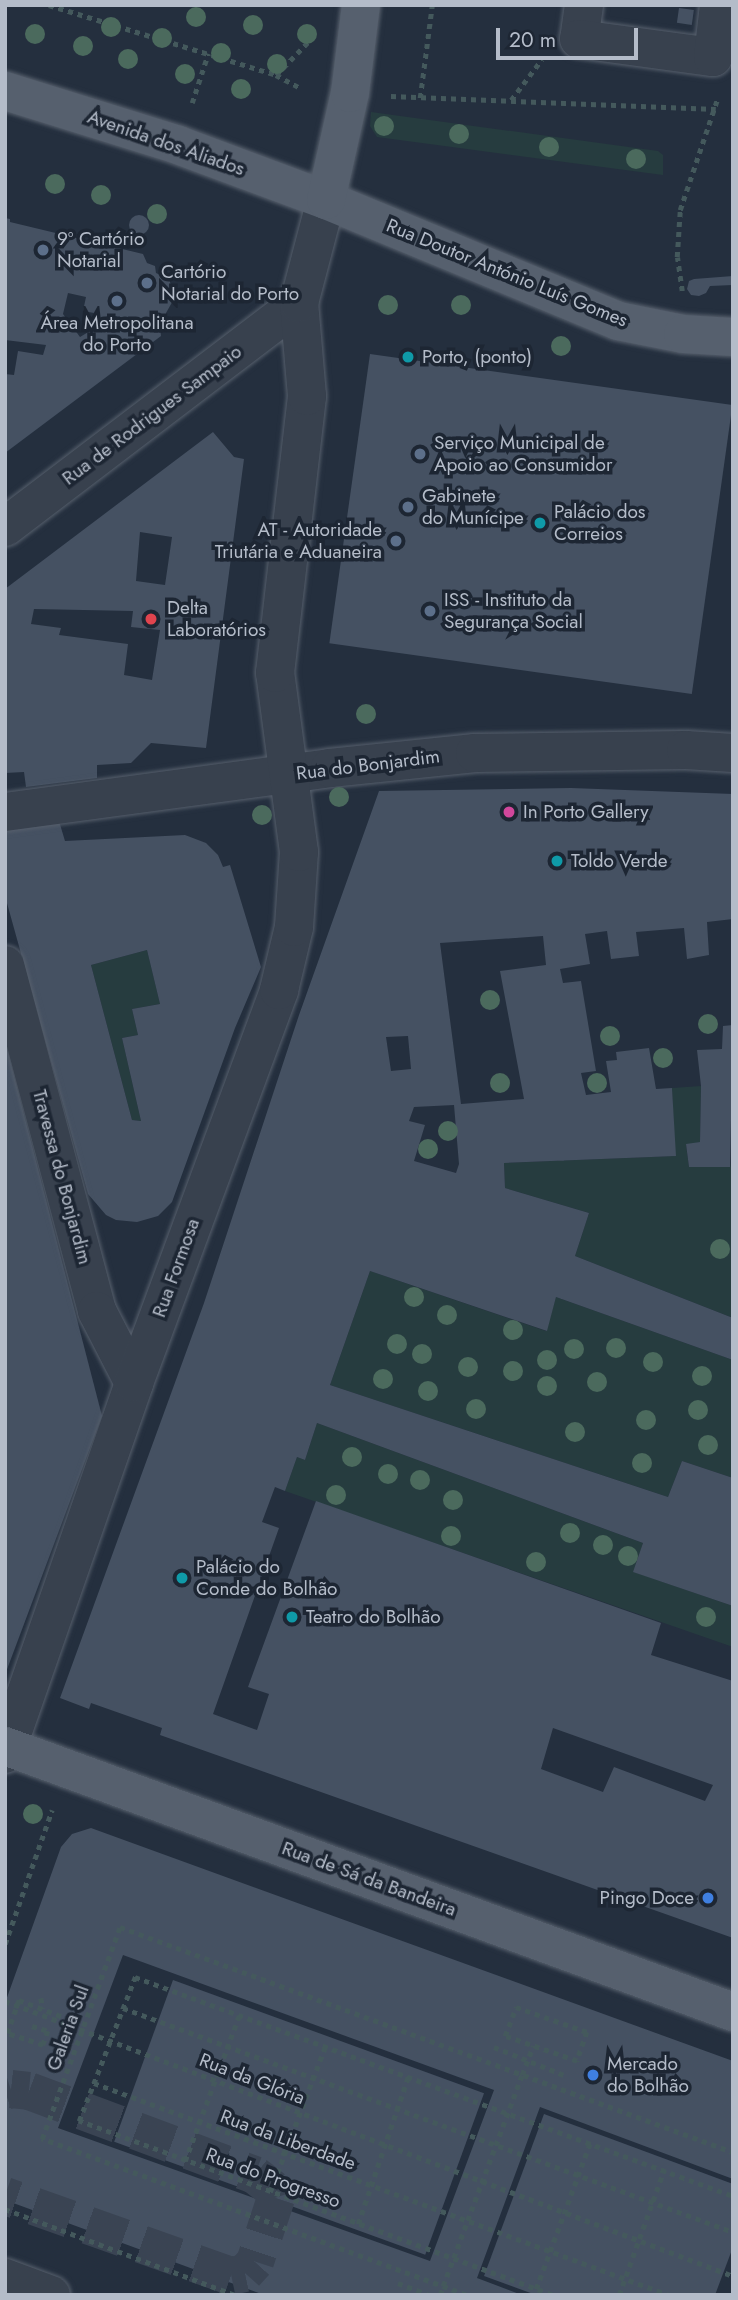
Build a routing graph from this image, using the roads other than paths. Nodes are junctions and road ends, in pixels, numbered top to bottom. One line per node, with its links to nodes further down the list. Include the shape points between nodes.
1 (361, 5): 5 (main road, via 350,93)
2 (584, 5): 3 (street, via 579,39 713,57)
3 (719, 5)
4 (5, 91): 5 (main road, Avenida dos Aliados, via 178,145)
5 (326, 200): 6 (street, Rua Formosa); 7 (main road, Rua Doutor António Luís Gomes, via 618,321 683,334)
6 (299, 303): 8 (street, Rua de Rodrigues Sampaio); 10 (street, Rua Formosa, via 307,396 275,673)
7 (733, 337)
8 (5, 527)
9 (733, 753): 10 (street, Rua do Bonjardim, via 475,753)
10 (288, 774): 11 (street, Rua do Bonjardim); 13 (street, Rua Formosa, via 299,852 294,927 279,990)
11 (5, 812)
12 (5, 965): 13 (street, Travessa do Bonjardim, via 97,1311)
13 (134, 1383): 14 (street, Rua Formosa)
14 (6, 1749): 15 (main road, Rua de Sá da Bandeira)
15 (733, 2012)
16 (5, 2278): 17 (street)
17 (51, 2295)

